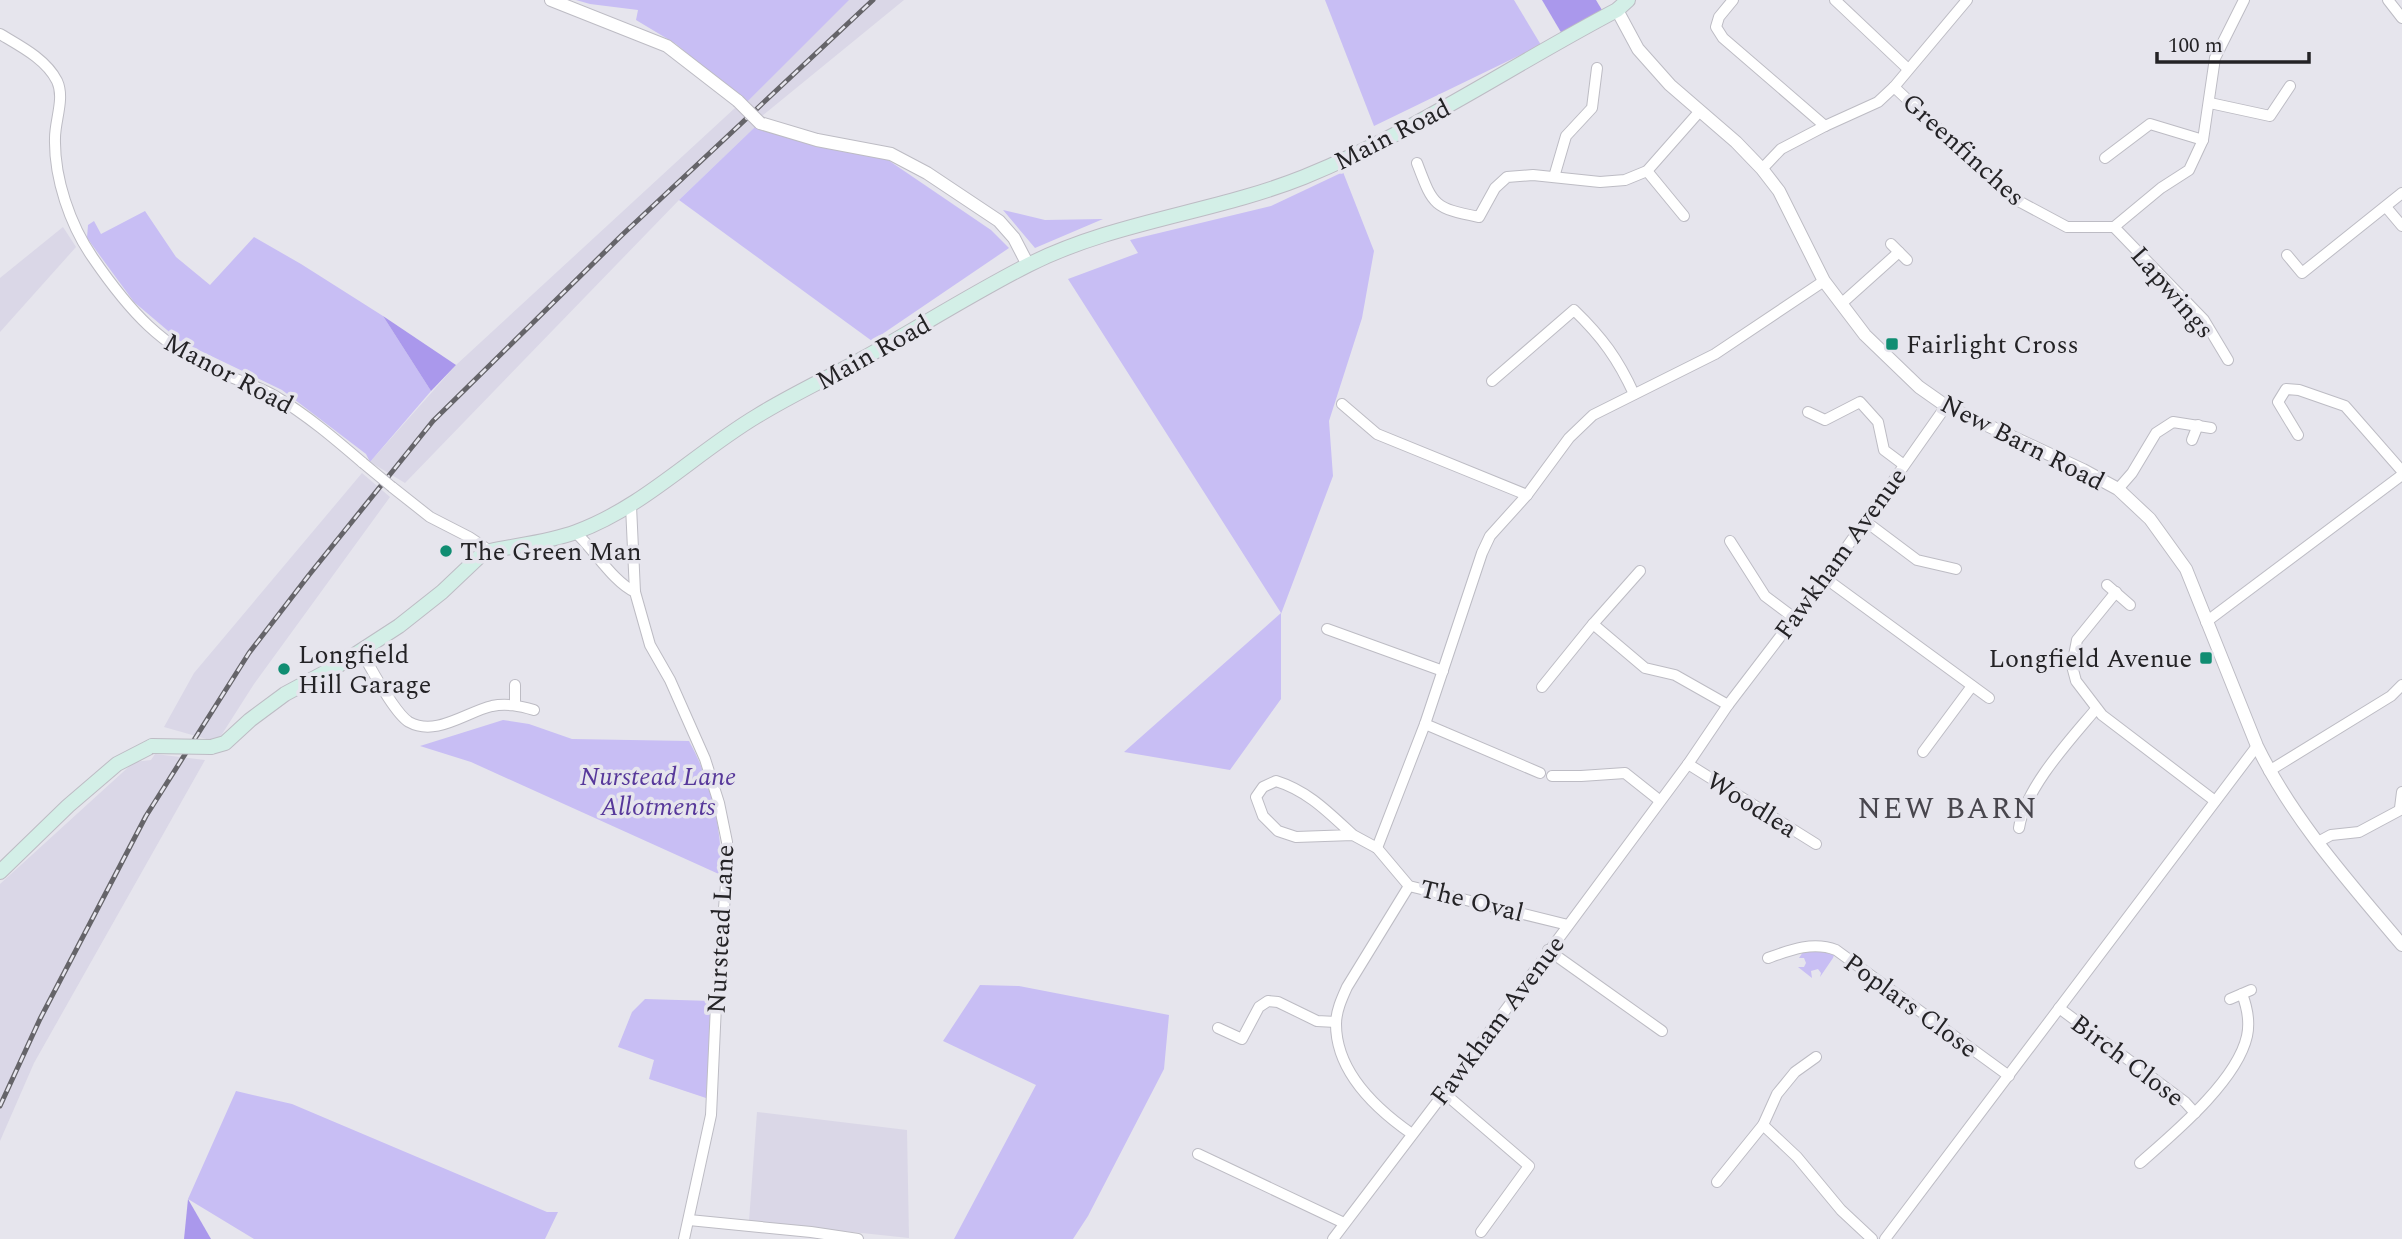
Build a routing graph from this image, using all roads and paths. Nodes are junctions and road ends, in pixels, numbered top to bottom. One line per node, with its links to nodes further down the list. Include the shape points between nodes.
1 (551, 0): 32 (street, bridge, via 667,46 760,122 817,140 891,154 915,166 999,221 1014,237)
2 (1628, 0): 9 (main road, Main Road)
3 (1733, 0): 18 (street, via 1718,17 1716,27 1723,38)
4 (1835, 0): 13 (street)
5 (1967, 0): 8 (street)
6 (2244, 0): 16 (street, via 2215,58)
7 (2388, 0): 10 (street)
8 (1957, 6): 13 (street)
9 (1617, 10): 17 (street, New Barn Road, via 1638,48); 32 (main road, Main Road, via 1430,116 1304,177 1245,198 1079,242)
10 (2400, 11)
11 (0, 34): 53 (street, Manor Road, bridge, via 40,61 57,82 55,148 67,202 93,258 136,315 179,352 272,394 308,416 430,517)
12 (1597, 68): 24 (street, via 1592,108 1566,136)
13 (1908, 69): 15 (street)
14 (2290, 86): 16 (street, via 2270,116)
15 (1895, 87): 18 (street, via 1878,102); 29 (street, Greenfinches, via 2011,197 2067,227)
16 (2210, 103): 19 (street)
17 (1699, 112): 22 (street, New Barn Road); 23 (street)
18 (1825, 125): 22 (street, via 1781,149)
19 (2203, 141): 20 (street, via 2150,124); 29 (street, via 2189,170)
20 (2105, 158)
21 (1416, 163): 24 (street, via 1430,198 1452,212 1479,217 1495,188 1507,177)
22 (1762, 169): 33 (street, New Barn Road, via 1779,191)
23 (1647, 170): 24 (street, via 1625,180 1600,182); 27 (street)
24 (1554, 177)
25 (2402, 193): 26 (street)
26 (2386, 207): 28 (street); 31 (street, via 2302,273)
27 (1684, 216)
28 (2402, 226)
29 (2114, 227): 35 (street, Lapwings, via 2204,320)
30 (1899, 252): 34 (street)
31 (2287, 255)
32 (1028, 265): 49 (main road, Main Road, via 758,415)
33 (1825, 281): 34 (street, New Barn Road); 37 (street, via 1715,354)
34 (1841, 304): 39 (street, New Barn Road, via 1865,335)
35 (2228, 360)
36 (1492, 380): 37 (street, via 1574,310 1614,355)
37 (1634, 394): 48 (street, via 1593,415 1569,438)
38 (1342, 404): 48 (street, via 1377,434)
39 (1946, 407): 45 (street, Fawkham Avenue); 47 (street, New Barn Road)
40 (1808, 412): 45 (street, via 1825,420 1860,402 1878,422 1884,450)
41 (2198, 425): 42 (street); 44 (street); 47 (street, via 2173,422 2156,433)
42 (2211, 428)
43 (2298, 435): 46 (street, via 2278,402 2286,389 2345,406)
44 (2193, 440)
45 (1904, 465): 50 (street, Fawkham Avenue)
46 (2401, 478): 60 (street)
47 (2118, 489): 60 (street, New Barn Road, via 2150,519 2186,569)
48 (1527, 495): 64 (street, via 1482,553)
49 (631, 506): 51 (main road, Main Road); 57 (street, Nurstead Lane)
50 (1864, 521): 54 (street, via 1917,560); 56 (street, Fawkham Avenue)
51 (575, 532): 53 (main road, Main Road); 57 (street, via 624,587)
52 (1730, 541): 59 (street, via 1765,596)
53 (490, 551): 63 (main road, Main Road, via 399,626)
54 (1956, 569)
55 (1640, 571): 61 (street)
56 (1825, 578): 59 (street, Fawkham Avenue); 67 (street)
57 (635, 592): 108 (street, Nurstead Lane, via 650,645 705,759 727,842 711,1115)
58 (2130, 605): 72 (street, via 2111,589 2073,652 2074,677)
59 (1793, 617): 71 (street, Fawkham Avenue)
60 (2206, 622): 75 (street, New Barn Road)
61 (1593, 624): 68 (street); 71 (street, via 1645,668 1675,675)
62 (1327, 629): 64 (street)
63 (361, 651): 70 (street, via 408,722 436,727 491,707); 88 (main road, Main Road, bridge, via 285,694 225,743 152,746 117,764)
64 (1443, 671): 74 (street)
65 (515, 685): 70 (street)
66 (2402, 685): 78 (street)
67 (1972, 686): 69 (street); 76 (street)
68 (1542, 687)
69 (1989, 698)
70 (515, 705): 73 (street)
71 (1728, 705): 77 (street, Fawkham Avenue)
72 (2096, 709): 81 (street); 83 (street, via 2046,772 2022,813)
73 (534, 710)
74 (1425, 724): 80 (street, via 1546,774 1625,773); 87 (street)
75 (2257, 746): 78 (street, New Barn Road); 81 (street)
76 (1923, 752)
77 (1688, 764): 80 (street, Fawkham Avenue); 86 (street, Woodlea)
78 (2269, 771): 85 (street, New Barn Road)
79 (2402, 792): 82 (street)
80 (1659, 800): 90 (street, Fawkham Avenue)
81 (2214, 801): 95 (street)
82 (2401, 809): 85 (street, via 2359,832 2331,835)
83 (2019, 828)
84 (1353, 835): 84 (street, The Oval, via 1296,837 1278,831 1262,816 1256,797 1276,781 1294,787 1312,797); 87 (street, The Oval)
85 (2318, 842): 91 (street, New Barn Road)
86 (1816, 844)
87 (1377, 848): 89 (street, The Oval)
88 (0, 872)
89 (1409, 886): 90 (street, The Oval); 96 (street, via 1347,987)
90 (1568, 925): 92 (street, Fawkham Avenue)
91 (2402, 945)
92 (1548, 950): 98 (street); 101 (street, Fawkham Avenue)
93 (1768, 958): 100 (street, Poplars Close, via 1811,946 1836,950)
94 (2230, 999): 102 (street, Birch Close, via 2246,992 2244,1046)
95 (2059, 1008): 100 (street); 102 (street, Birch Close)
96 (1336, 1022): 97 (street, via 1317,1021 1268,1001 1259,1007 1247,1042); 104 (street, via 1338,1043 1353,1077 1377,1107)
97 (1218, 1028)
98 (1662, 1031)
99 (1816, 1057): 103 (street, via 1777,1094)
100 (2009, 1076): 115 (street)
101 (1444, 1093): 104 (street, Fawkham Avenue); 110 (street, via 1529,1166)
102 (2196, 1113): 106 (street, Birch Close)
103 (1763, 1125): 107 (street); 114 (street)
104 (1412, 1134): 109 (street, Fawkham Avenue)
105 (1198, 1154): 109 (street)
106 (2140, 1163)
107 (1717, 1182)
108 (689, 1220): 111 (street, Nurstead Lane); 112 (street)
109 (1344, 1223): 113 (street, Fawkham Avenue)
110 (1481, 1231)
111 (684, 1239)
112 (858, 1239)
113 (1333, 1239)
114 (1872, 1239)
115 (1885, 1239)

